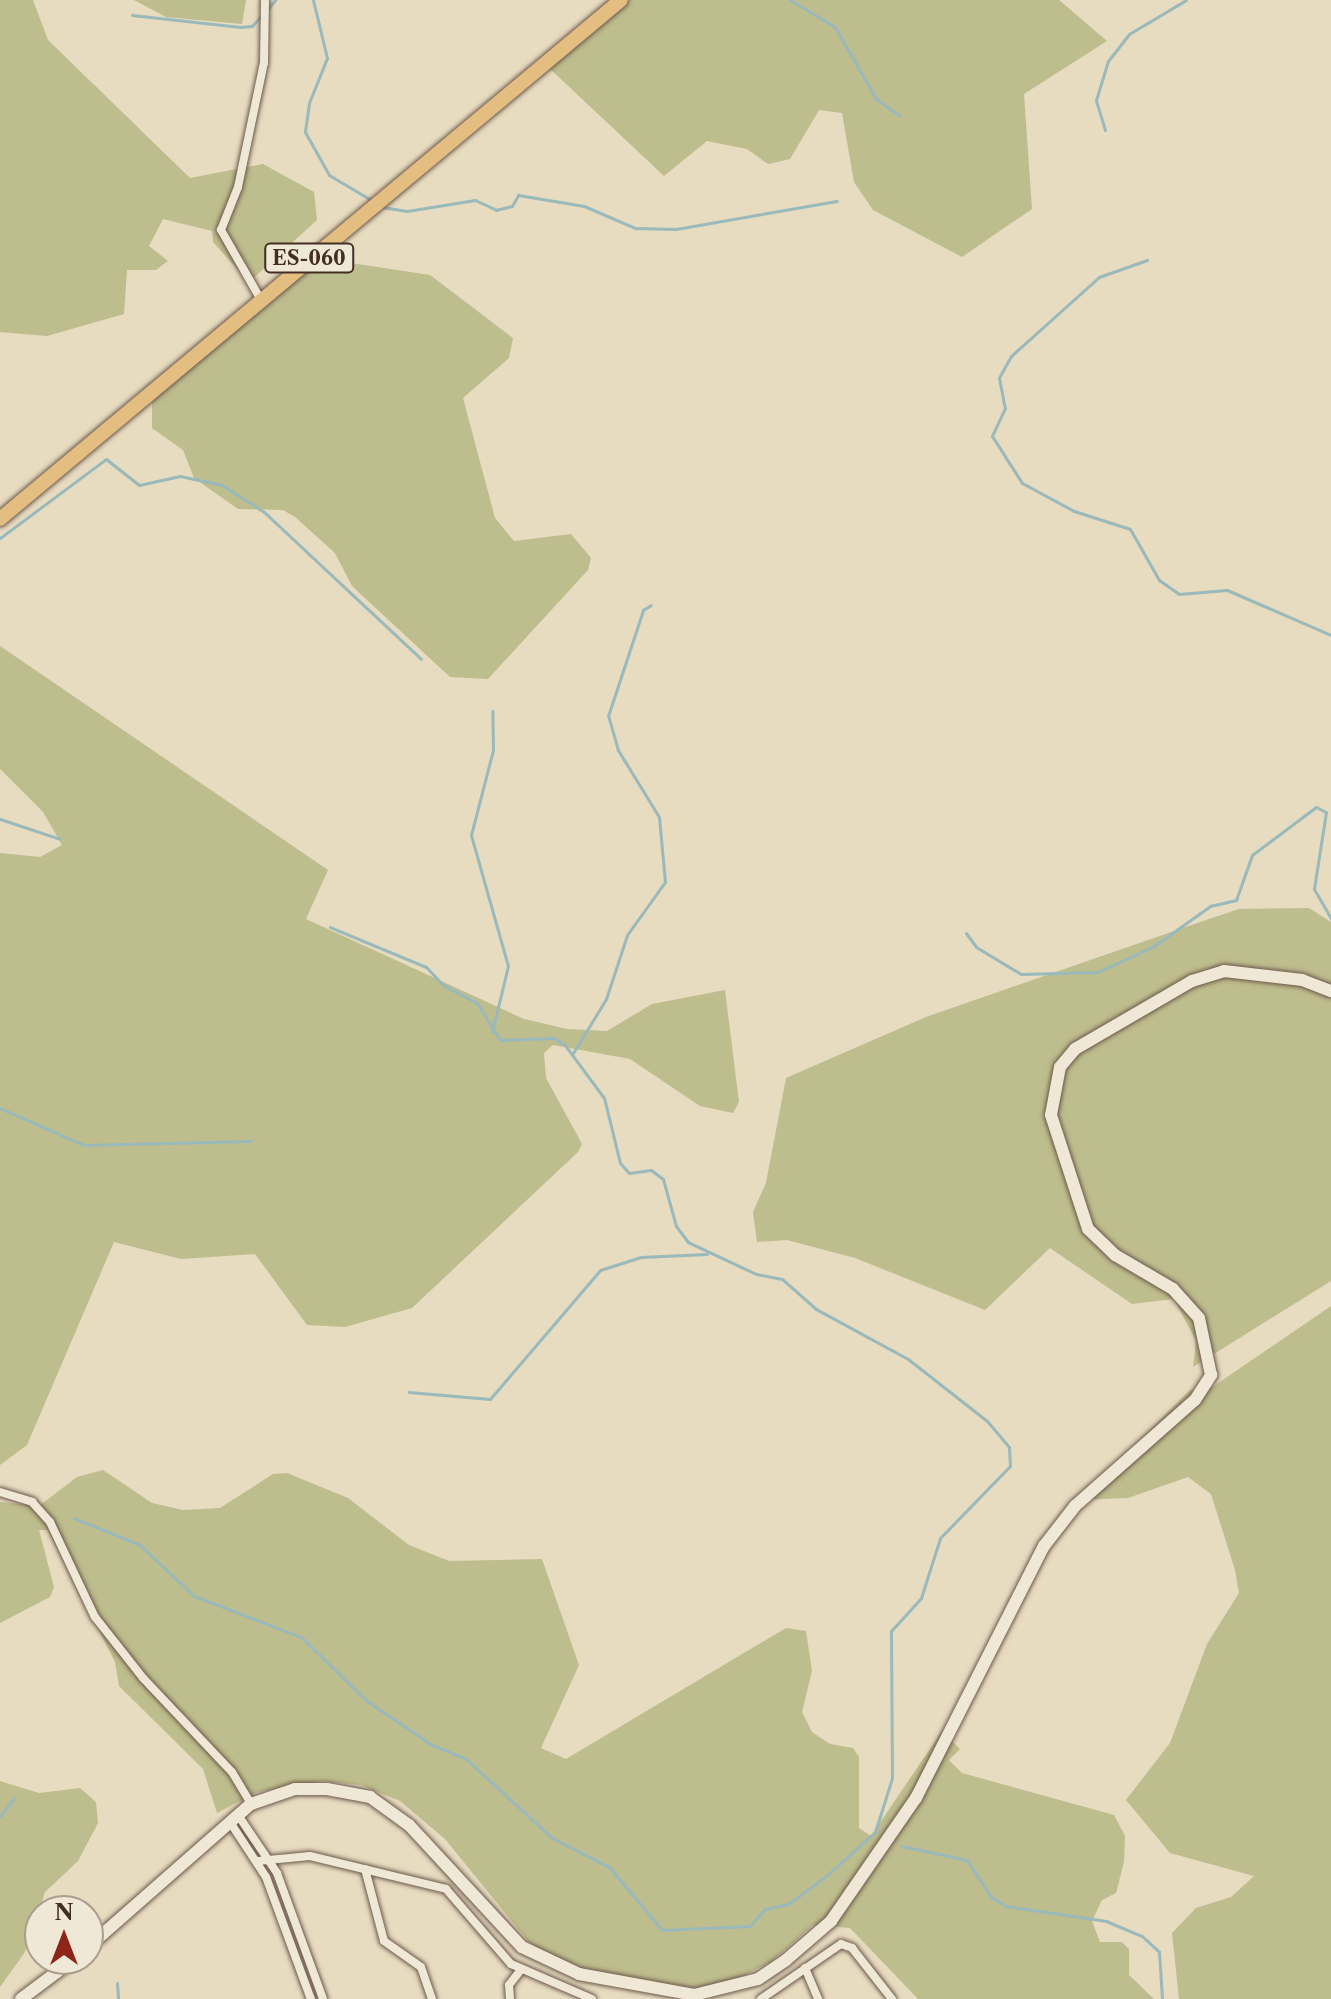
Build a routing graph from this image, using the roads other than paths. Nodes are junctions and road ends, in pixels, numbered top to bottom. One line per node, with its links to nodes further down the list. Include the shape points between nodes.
1 (265, 0): 3 (street, via 264,63 238,187 221,230)
2 (621, 0): 3 (main road, ES-060)
3 (261, 300): 4 (main road, ES-060)
4 (0, 519)
5 (1331, 991): 7 (street, via 1302,980 1224,971 1192,981 1075,1049 1060,1067 1051,1115 1088,1229 1115,1255 1173,1289 1199,1318 1211,1375 1195,1400 1075,1506 1044,1546 916,1798 831,1921 786,1960 758,1979 694,1995 579,1974 522,1947 435,1846 370,1797 349,1789 295,1789)
6 (0, 1492): 7 (street, via 32,1502 50,1522 110,1637 207,1741)
7 (251, 1804): 8 (street)
8 (234, 1818): 9 (street); 10 (street); 12 (street)
9 (269, 1857): 10 (street); 11 (street, via 310,1856); 18 (street)
10 (258, 1861): 17 (street)
11 (365, 1869): 14 (street, via 450,1892); 19 (street, via 384,1941 421,1967)
12 (104, 1933)
13 (805, 1968): 22 (street); 23 (street); 24 (street, via 834,1946 848,1946)
14 (520, 1971): 20 (street, via 509,1985); 21 (street)
15 (53, 1975): 16 (street)
16 (23, 1998)
17 (311, 1999)
18 (323, 1999)
19 (432, 1999)
20 (510, 1999)
21 (591, 1999)
22 (761, 1999)
23 (818, 1999)
24 (892, 1999)

